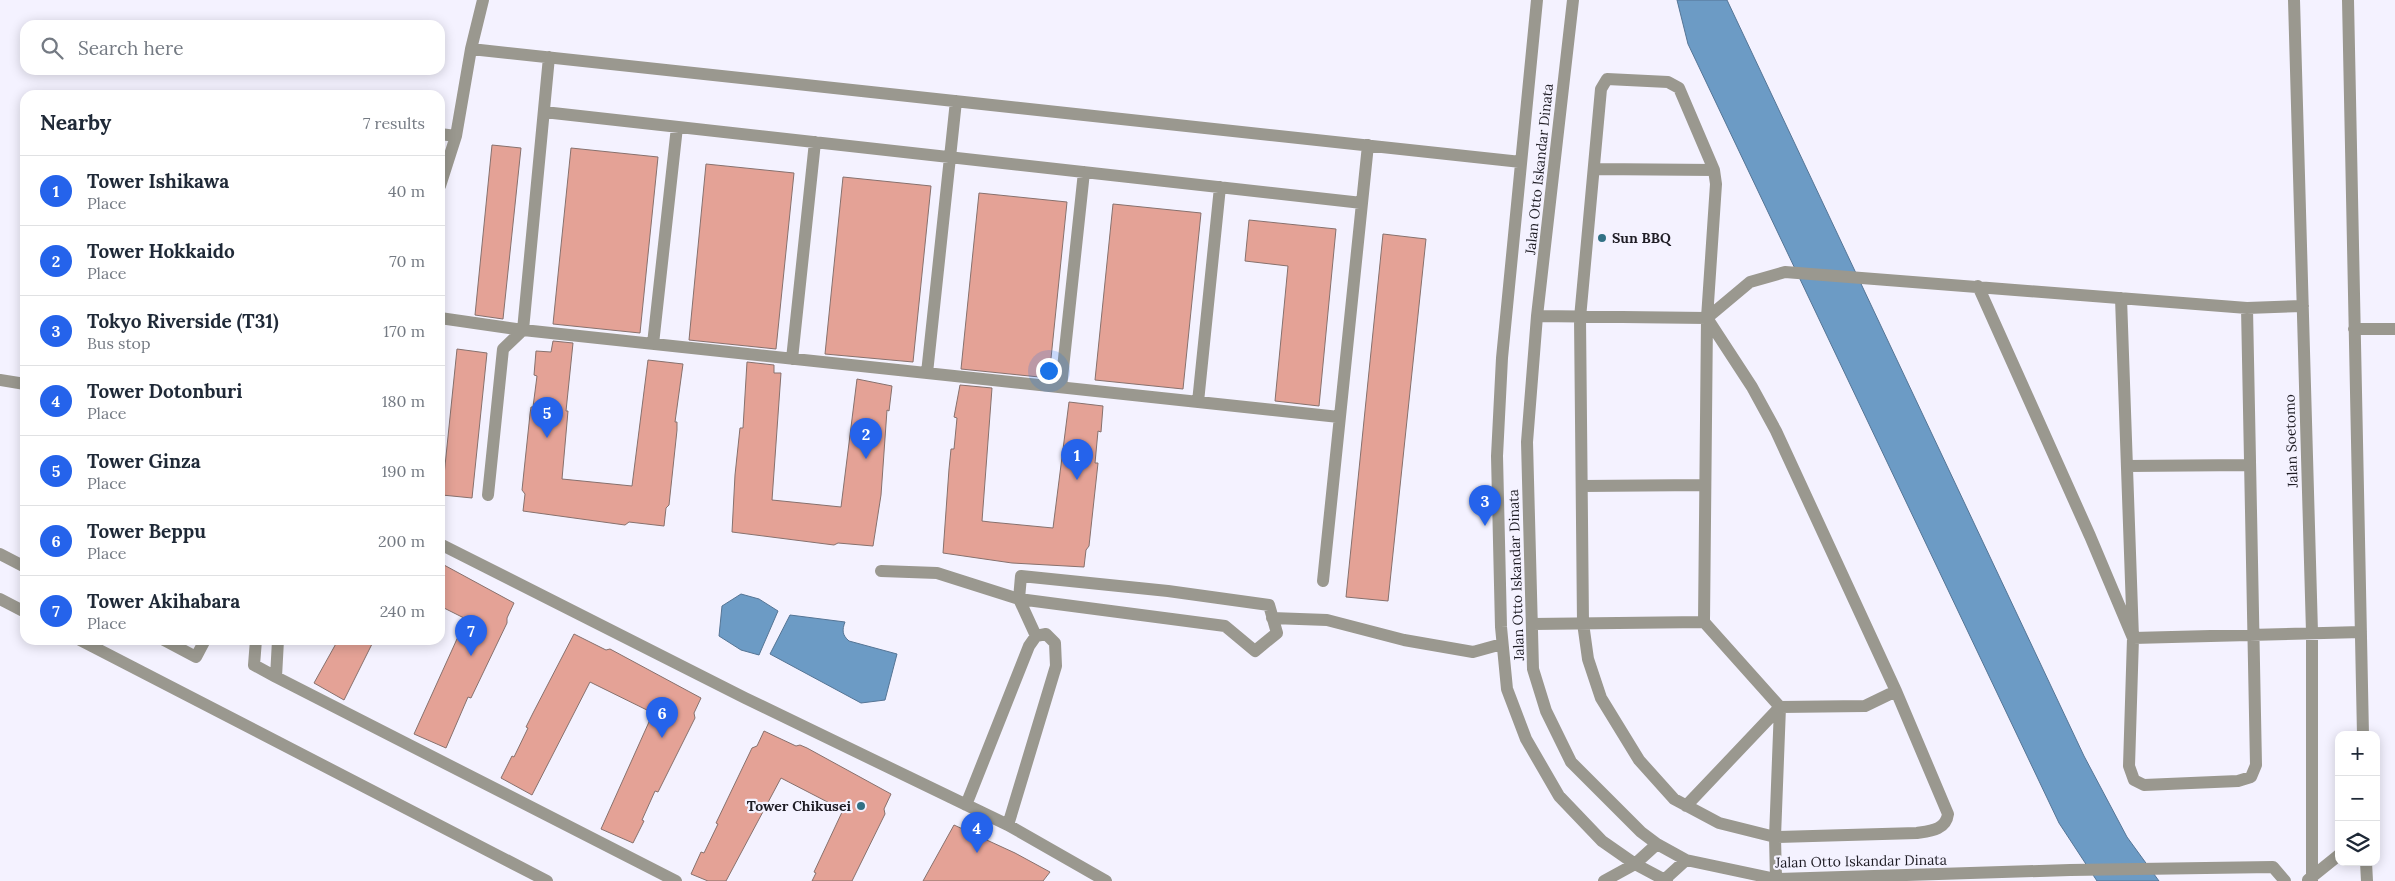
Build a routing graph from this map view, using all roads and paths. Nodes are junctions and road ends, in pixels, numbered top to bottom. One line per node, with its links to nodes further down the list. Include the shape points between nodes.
1 (482, 0): 6 (street)
2 (1536, 0): 16 (street, Jalan Otto Iskandar Dinata)
3 (1573, 0): 27 (street, Jalan Otto Iskandar Dinata)
4 (2294, 0): 25 (street, Jalan Soetomo)
5 (2348, 0): 31 (street)
6 (471, 49): 7 (street); 12 (street)
7 (549, 57): 8 (street); 9 (street)
8 (956, 101): 14 (street); 15 (street)
9 (544, 112): 10 (street); 33 (street)
10 (677, 127): 13 (street); 34 (street)
11 (445, 135): 12 (street)
12 (456, 136): 18 (street)
13 (815, 142): 15 (street); 35 (street)
14 (1368, 146): 16 (street); 22 (street)
15 (950, 157): 20 (street); 36 (street)
16 (1521, 162): 64 (street, Jalan Otto Iskandar Dinata, via 1502,358 1497,456)
17 (1594, 169): 19 (street); 19 (street, via 1601,89 1607,79 1615,78 1668,82 1679,88); 28 (street)
18 (445, 170)
19 (1714, 170): 29 (street, via 1716,184)
20 (1084, 172): 21 (street); 39 (street)
21 (1220, 187): 22 (street); 40 (street)
22 (1362, 203): 41 (street)
23 (1978, 286): 24 (street); 29 (street, via 1785,272 1750,282); 63 (street)
24 (2121, 298): 26 (street); 43 (street)
25 (2303, 306): 26 (street); 59 (street, Jalan Soetomo)
26 (2247, 308): 42 (street)
27 (1538, 316): 28 (street); 58 (street, Jalan Otto Iskandar Dinata, via 1528,442)
28 (1580, 318): 29 (street); 45 (street)
29 (1707, 318): 44 (street); 71 (street, via 1776,431)
30 (445, 319): 33 (street)
31 (2354, 329): 32 (street); 60 (street)
32 (2395, 329)
33 (524, 330): 34 (street); 46 (street, via 503,349)
34 (653, 344): 35 (street)
35 (792, 359): 36 (street)
36 (927, 373): 39 (street)
37 (0, 380): 38 (street)
38 (20, 383)
39 (1061, 387): 40 (street)
40 (1198, 402): 41 (street)
41 (1339, 417): 51 (street)
42 (2250, 465): 43 (street); 61 (street)
43 (2127, 466): 63 (street)
44 (1705, 485): 45 (street); 56 (street)
45 (1582, 486): 57 (street)
46 (488, 495)
47 (445, 547): 74 (street)
48 (0, 554): 49 (street)
49 (20, 565)
50 (881, 570): 53 (street, via 937,573)
51 (1322, 581)
52 (0, 599): 54 (street)
53 (1019, 599): 55 (street, via 1021,576 1269,605); 55 (street, via 1225,626 1254,651 1277,633); 62 (street)
54 (20, 609)
55 (1272, 618): 64 (street, via 1327,620 1404,640 1473,652)
56 (1704, 622): 57 (street); 72 (street)
57 (1583, 623): 58 (street); 75 (street, via 1588,659 1601,698 1640,760 1674,799)
58 (1532, 624): 78 (street, Jalan Otto Iskandar Dinata, via 1534,669 1546,711 1571,762)
59 (2312, 632): 60 (street); 61 (street); 84 (street, Jalan Soetomo)
60 (2361, 632): 73 (street)
61 (2254, 633): 63 (street); 63 (street, via 2256,764 2251,777 2238,781 2144,785 2134,780 2129,766)
62 (1036, 636): 74 (street, via 1029,646); 76 (street, via 1046,634 1055,643 1056,666)
63 (2133, 638)
64 (1502, 644): 81 (street, Jalan Otto Iskandar Dinata, via 1507,689 1526,739 1559,796 1602,841)
65 (90, 645): 85 (street)
66 (174, 645): 67 (street, via 196,656)
67 (202, 645)
68 (256, 645): 70 (street, via 254,665)
69 (278, 645): 70 (street)
70 (276, 677): 86 (street)
71 (1896, 691): 72 (street, via 1865,706); 77 (street, via 1948,814 1947,820 1937,830 1917,833)
72 (1780, 707): 75 (street); 77 (street)
73 (2363, 731)
74 (966, 805): 76 (street)
75 (1686, 806): 77 (street, via 1719,823)
76 (1008, 826): 87 (street)
77 (1775, 837): 83 (street)
78 (1657, 844): 80 (street, Jalan Otto Iskandar Dinata); 81 (street)
79 (2335, 859): 84 (street)
80 (1686, 860): 83 (street, Jalan Otto Iskandar Dinata); 89 (street)
81 (1635, 864): 88 (street); 89 (street, Jalan Otto Iskandar Dinata)
82 (2366, 866): 91 (street)
83 (1776, 879): 90 (street, Jalan Otto Iskandar Dinata, via 2273,867)
84 (2311, 880)
85 (547, 881)
86 (676, 881)
87 (1106, 881)
88 (1604, 881)
89 (1664, 881)
90 (2286, 881)
91 (2366, 881)

